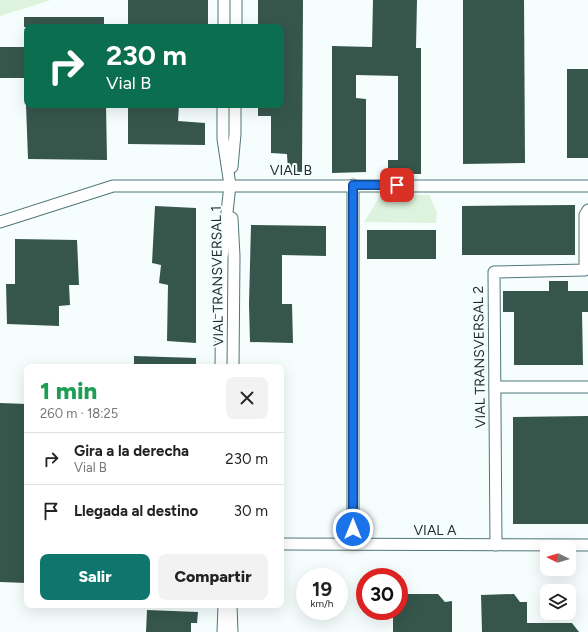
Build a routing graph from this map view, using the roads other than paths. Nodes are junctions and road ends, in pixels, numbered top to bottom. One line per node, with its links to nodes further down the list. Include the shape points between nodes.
1 (224, 0): 3 (street)
2 (236, 0): 4 (street)
3 (224, 24)
4 (236, 24)
5 (224, 108): 7 (street, VIAL TRANSVERSAL 1, via 223,139)
6 (235, 108): 7 (street, VIAL TRANSVERSAL 1)
7 (230, 185): 8 (street, VIAL B); 11 (street, VIAL B, via 113,186); 12 (street, VIAL TRANSVERSAL 1, via 222,258); 13 (street, VIAL TRANSVERSAL 1, via 234,256)
8 (353, 185): 9 (street, VIAL B); 17 (street)
9 (588, 186)
10 (588, 210): 15 (street, VIAL TRANSVERSAL 2, via 585,215 585,270 494,272)
11 (0, 222)
12 (221, 364)
13 (233, 364)
14 (588, 386): 15 (street)
15 (495, 387): 18 (street, VIAL TRANSVERSAL 2)
16 (284, 544): 17 (street, VIAL A)
17 (353, 544): 18 (street, VIAL A)
18 (496, 544): 19 (street, VIAL A)
19 (588, 545)
20 (224, 608): 22 (street)
21 (230, 608): 23 (street)
22 (223, 632)
23 (232, 632)

